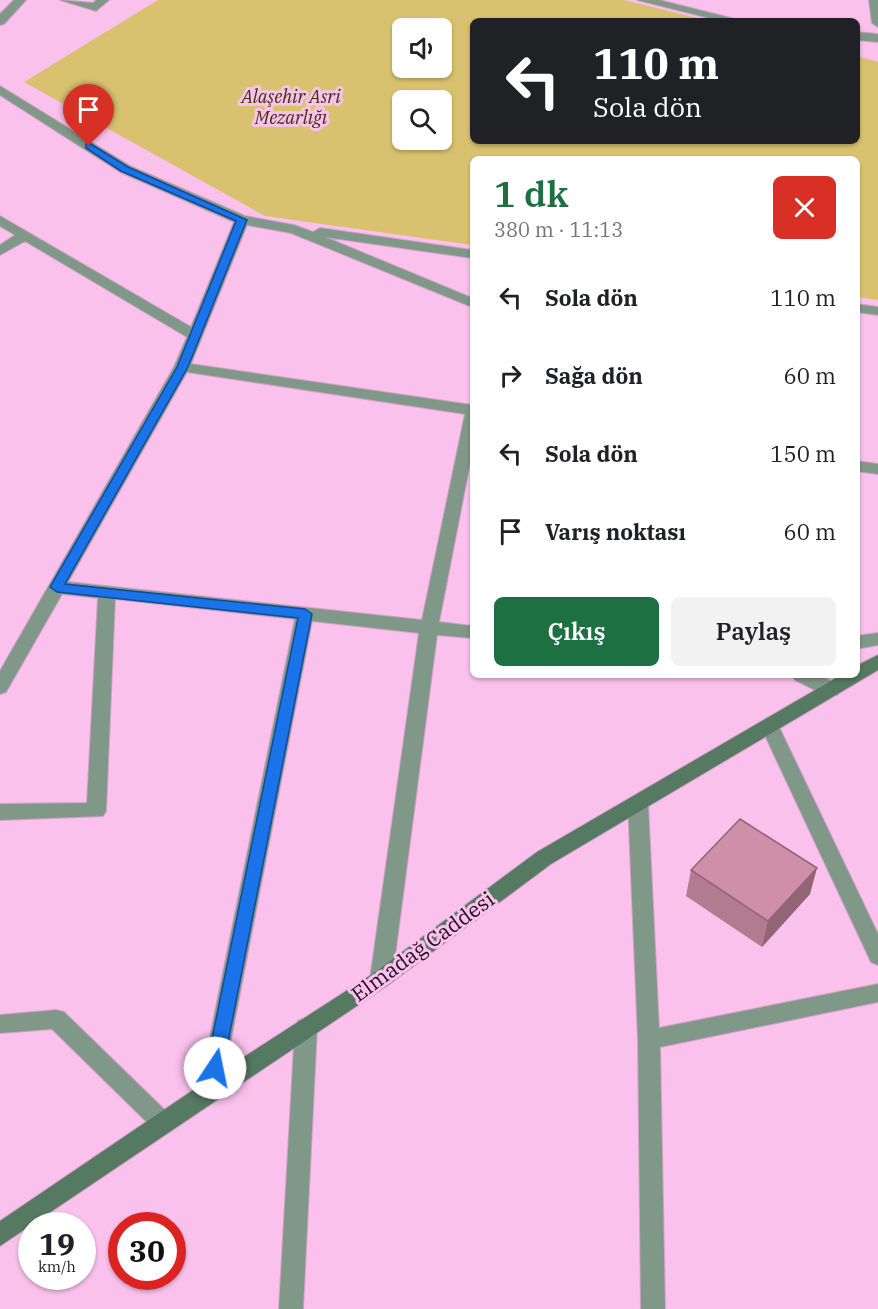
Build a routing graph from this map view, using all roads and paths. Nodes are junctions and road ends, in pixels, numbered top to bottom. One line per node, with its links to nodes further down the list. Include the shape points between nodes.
1 (20, 0): 7 (street)
2 (66, 0): 3 (street, via 96,7)
3 (104, 0)
4 (643, 0): 6 (street)
5 (875, 0): 8 (street)
6 (724, 18)
7 (0, 21)
8 (878, 23)
9 (860, 36): 10 (street)
10 (878, 38)
11 (0, 90): 13 (street, via 125,169)
12 (0, 220): 15 (street)
13 (242, 220): 14 (street); 21 (street)
14 (294, 229): 17 (street); 18 (street)
15 (23, 236): 16 (street); 21 (street)
16 (0, 251)
17 (470, 254)
18 (470, 302)
19 (860, 308): 20 (street)
20 (878, 310)
21 (195, 336): 22 (street)
22 (182, 367): 23 (street); 27 (street)
23 (470, 410)
24 (470, 426): 30 (street)
25 (860, 467): 26 (street)
26 (878, 469)
27 (57, 587): 28 (street); 38 (street)
28 (107, 593): 29 (street); 42 (street, via 96,811)
29 (305, 614): 30 (street); 49 (street)
30 (429, 628): 31 (street); 44 (street)
31 (470, 632)
32 (878, 639): 33 (street)
33 (860, 642)
34 (878, 662): 35 (street, Elmadağ Caddesi)
35 (860, 673)
36 (807, 678): 39 (street)
37 (851, 678): 39 (street, Elmadağ Caddesi)
38 (0, 687)
39 (831, 690): 40 (street, Elmadağ Caddesi)
40 (770, 727): 41 (street, Elmadağ Caddesi); 43 (street)
41 (638, 803): 44 (street, Elmadağ Caddesi, via 544,858); 48 (street)
42 (0, 812)
43 (878, 956)
44 (381, 979): 47 (street, Elmadağ Caddesi)
45 (878, 993): 48 (street)
46 (0, 1024): 50 (street, via 56,1019)
47 (306, 1028): 49 (street, Elmadağ Caddesi); 52 (street)
48 (649, 1040): 53 (street)
49 (210, 1091): 50 (street, Elmadağ Caddesi)
50 (163, 1123): 51 (street, Elmadağ Caddesi)
51 (0, 1235)
52 (291, 1309)
53 (653, 1309)

